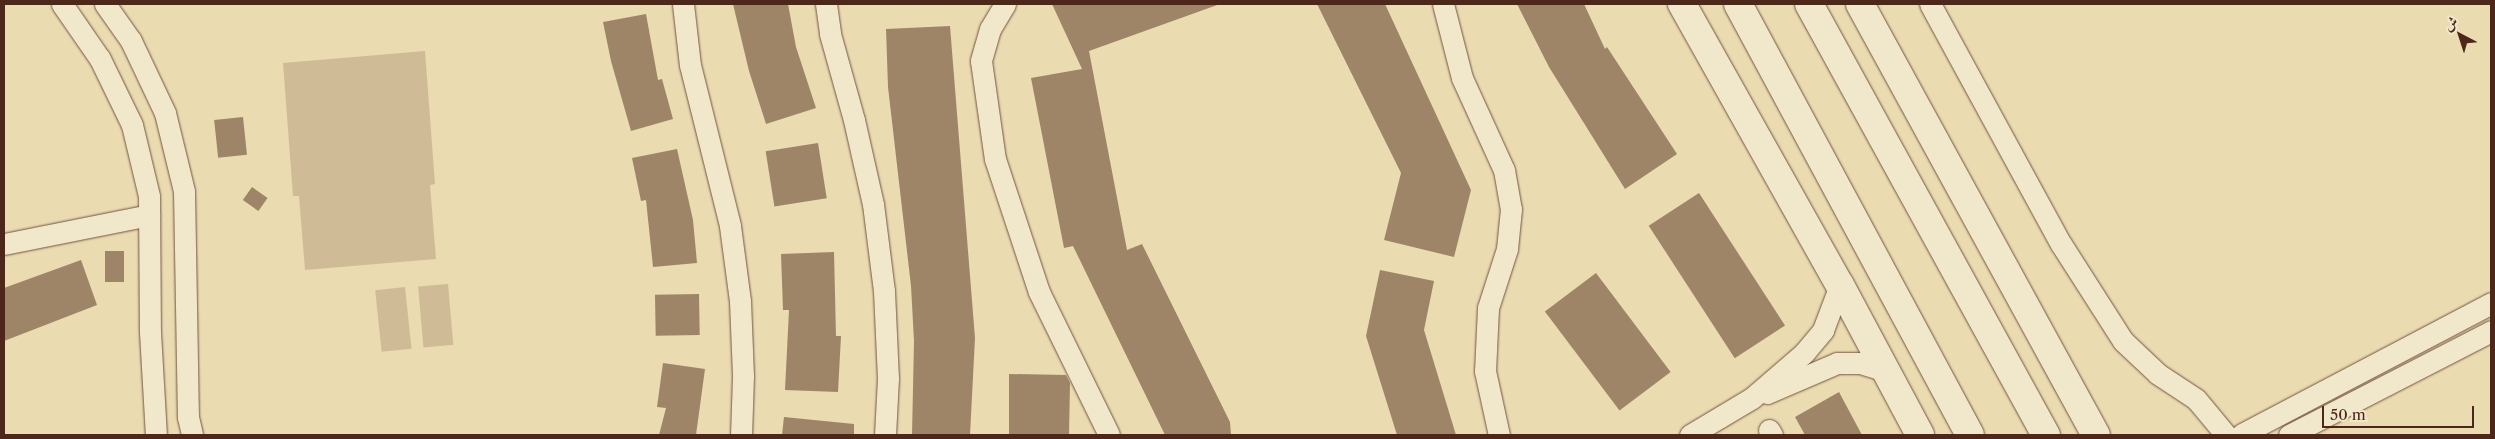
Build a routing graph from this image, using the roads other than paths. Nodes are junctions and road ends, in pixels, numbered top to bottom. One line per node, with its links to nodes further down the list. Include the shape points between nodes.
1 (62, 4): 12 (street, via 100,59 132,125 149,196)
2 (105, 4): 20 (street, via 130,41 165,113 184,192 188,416)
3 (683, 4): 21 (street, via 690,65 730,226 740,301)
4 (826, 4): 22 (street, via 830,34 854,120 874,214 884,300 888,378)
5 (1005, 4): 23 (street, via 990,29 981,61 995,159 1039,292)
6 (1442, 4): 24 (street, via 1462,78 1504,170 1511,209 1507,248 1488,308 1485,370)
7 (1682, 4): 14 (street)
8 (1738, 4): 27 (street)
9 (1809, 4): 28 (street)
10 (1860, 4): 29 (street)
11 (1930, 4): 30 (street, via 2061,244 2124,340 2158,374 2196,399)
12 (149, 215): 13 (street); 19 (street, via 150,332)
13 (4, 244)
14 (1840, 285): 17 (street); 18 (street, via 1830,316 1814,342)
15 (2491, 303): 30 (street)
16 (2491, 331): 31 (street)
17 (1887, 371): 18 (street, via 1860,363 1837,363); 26 (street)
18 (1752, 398): 25 (street)
19 (156, 435)
20 (192, 435)
21 (741, 435)
22 (885, 435)
23 (1109, 435)
24 (1498, 435)
25 (1690, 435)
26 (1920, 435)
27 (1970, 435)
28 (2046, 435)
29 (2096, 435)
30 (2234, 435)
31 (2289, 435)

